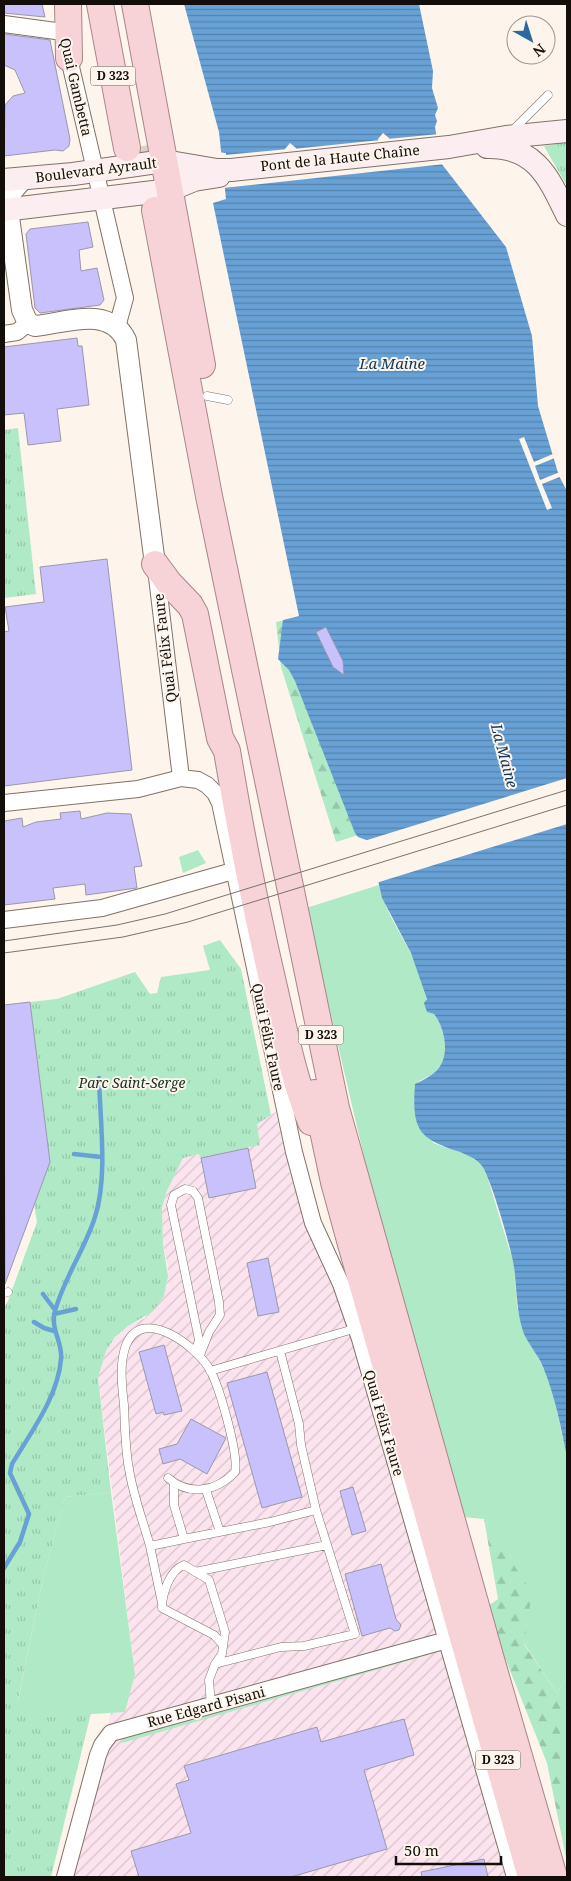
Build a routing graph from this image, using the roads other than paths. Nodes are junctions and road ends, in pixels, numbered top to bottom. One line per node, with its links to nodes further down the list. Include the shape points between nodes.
1 (58, 4): 7 (street, Quai Gambetta)
2 (68, 4): 8 (highway)
3 (100, 4): 13 (highway, D 323)
4 (117, 4): 13 (highway, D 323)
5 (135, 4): 13 (highway)
6 (4, 24): 7 (street)
7 (63, 32): 8 (street, Quai Gambetta)
8 (68, 58): 14 (street, Quai Gambetta)
9 (548, 95): 11 (lane)
10 (567, 131): 11 (main road)
11 (506, 137): 12 (main road)
12 (452, 146): 15 (main road, Pont de la Haute Chaîne); 20 (main road, via 506,148 533,159 554,188)
13 (145, 152): 14 (main road, Boulevard Ayrault); 15 (main road, Boulevard Ayrault); 18 (highway)
14 (95, 170): 16 (main road, Boulevard Ayrault); 17 (street, Quai Gambetta)
15 (222, 172): 18 (main road, Boulevard Ayrault, via 194,180)
16 (13, 180): 19 (street)
17 (103, 199): 18 (main road, Boulevard Ayrault); 19 (main road, Boulevard Ayrault); 22 (street, via 125,298)
18 (155, 204): 24 (highway, D 323); 24 (highway, via 218,398 217,471); 26 (highway, Quai Félix Faure / D 323)
19 (5, 212): 21 (street, via 22,310)
20 (567, 215)
21 (28, 323): 22 (street, via 36,326 92,318); 23 (street, via 17,332)
22 (117, 327): 25 (street, Quai Félix Faure, via 128,347)
23 (4, 334)
24 (209, 496): 54 (highway, D 323, via 336,1108)
25 (155, 564): 27 (highway, via 195,614 220,738); 28 (street, Quai Félix Faure)
26 (236, 713): 27 (highway); 34 (highway, Quai Félix Faure / D 323)
27 (227, 751): 32 (highway, via 243,848)
28 (181, 778): 29 (street, via 138,789); 30 (street, Quai Félix Faure, via 198,780 215,793 220,803)
29 (4, 804)
30 (233, 871): 31 (street, via 102,908); 33 (street, Quai Félix Faure)
31 (4, 920)
32 (296, 1086): 33 (street); 34 (highway)
33 (285, 1118): 35 (street, Quai Félix Faure, via 313,1223 341,1284)
34 (334, 1182): 53 (highway, Quai Félix Faure / D 323)
35 (356, 1328): 36 (lane); 47 (street, Quai Félix Faure)
36 (280, 1351): 38 (lane); 40 (lane)
37 (198, 1354): 37 (lane, via 220,1316 198,1198 193,1191 185,1189 174,1195 171,1205 199,1340); 38 (lane); 44 (lane, via 169,1332 158,1328 139,1332 126,1345 121,1373 129,1469)
38 (210, 1371): 39 (lane, via 234,1446 236,1467 228,1479)
39 (206, 1490): 41 (lane); 42 (lane, via 188,1490 171,1481)
40 (316, 1510): 41 (lane); 43 (lane)
41 (220, 1532): 42 (lane)
42 (184, 1539): 44 (lane)
43 (327, 1545): 45 (lane); 49 (lane, via 355,1634 304,1646 281,1646)
44 (150, 1546): 46 (lane)
45 (195, 1572): 46 (lane, via 184,1565 173,1572); 48 (lane, via 209,1580 225,1632)
46 (162, 1603): 48 (lane, via 167,1612 214,1635)
47 (448, 1640): 50 (street, Rue Edgard Pisani); 52 (street, Quai Félix Faure)
48 (224, 1645): 49 (lane)
49 (215, 1664): 50 (lane, via 208,1687)
50 (211, 1705): 51 (street, Rue Edgard Pisani, via 111,1733 98,1755)
51 (65, 1877)
52 (515, 1877)
53 (531, 1877)
54 (554, 1877)

